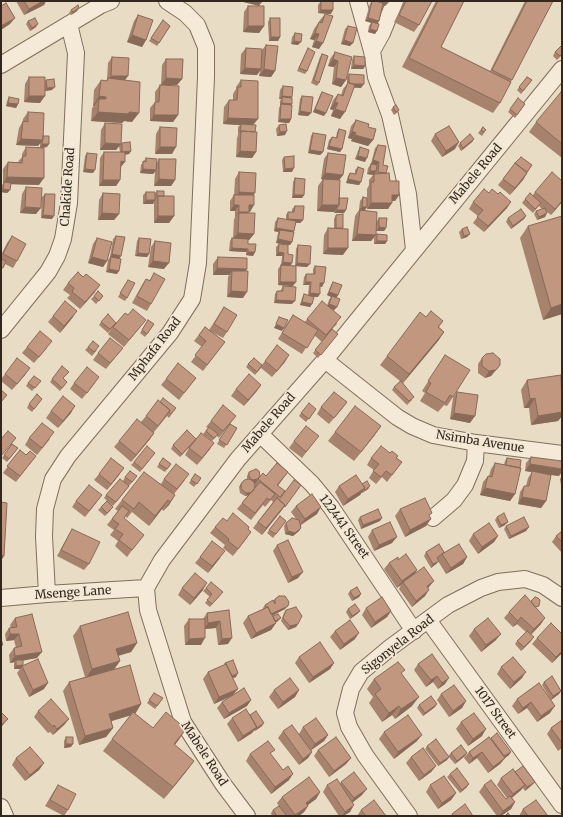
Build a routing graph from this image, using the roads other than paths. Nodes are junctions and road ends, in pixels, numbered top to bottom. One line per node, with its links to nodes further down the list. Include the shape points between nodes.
1 (111, 1): 5 (street)
2 (167, 1): 17 (street, Mphafa Road, via 197,25 206,47 198,263 192,298 170,333 68,456 54,479 45,509)
3 (358, 1): 6 (street)
4 (395, 1): 6 (street)
5 (69, 24): 7 (street); 10 (street, Chakide Road, via 76,53 69,203 65,232 57,256 48,272)
6 (372, 52): 9 (street, via 376,77 390,115 408,194)
7 (1, 65)
8 (562, 69): 9 (street, Mabele Road)
9 (414, 250): 11 (street, Mabele Road)
10 (1, 330)
11 (325, 360): 12 (street, Mabele Road); 13 (street, Nsimba Avenue, via 412,426 433,435)
12 (260, 434): 16 (street, Mabele Road, via 238,459 162,560); 21 (street, 122441 Street, via 312,484 331,507)
13 (476, 442): 14 (street, Nsimba Avenue); 15 (street, via 475,460 465,485 454,500)
14 (562, 454)
15 (433, 518)
16 (146, 588): 17 (street, Msenge Lane); 25 (street, Mabele Road, via 148,610 183,722)
17 (47, 594): 18 (street, Msenge Lane)
18 (1, 598)
19 (562, 598): 20 (street, Sigonyela Road, via 543,585 525,578 498,582 481,588)
20 (428, 620): 21 (street, Sigonyela Road); 22 (street, 1017 Street)
21 (414, 631): 26 (street, Sigonyela Road, via 361,672 351,690 345,713 349,727 365,755)
22 (562, 805)
23 (1, 806): 24 (street)
24 (5, 816)
25 (247, 816)
26 (409, 816)

